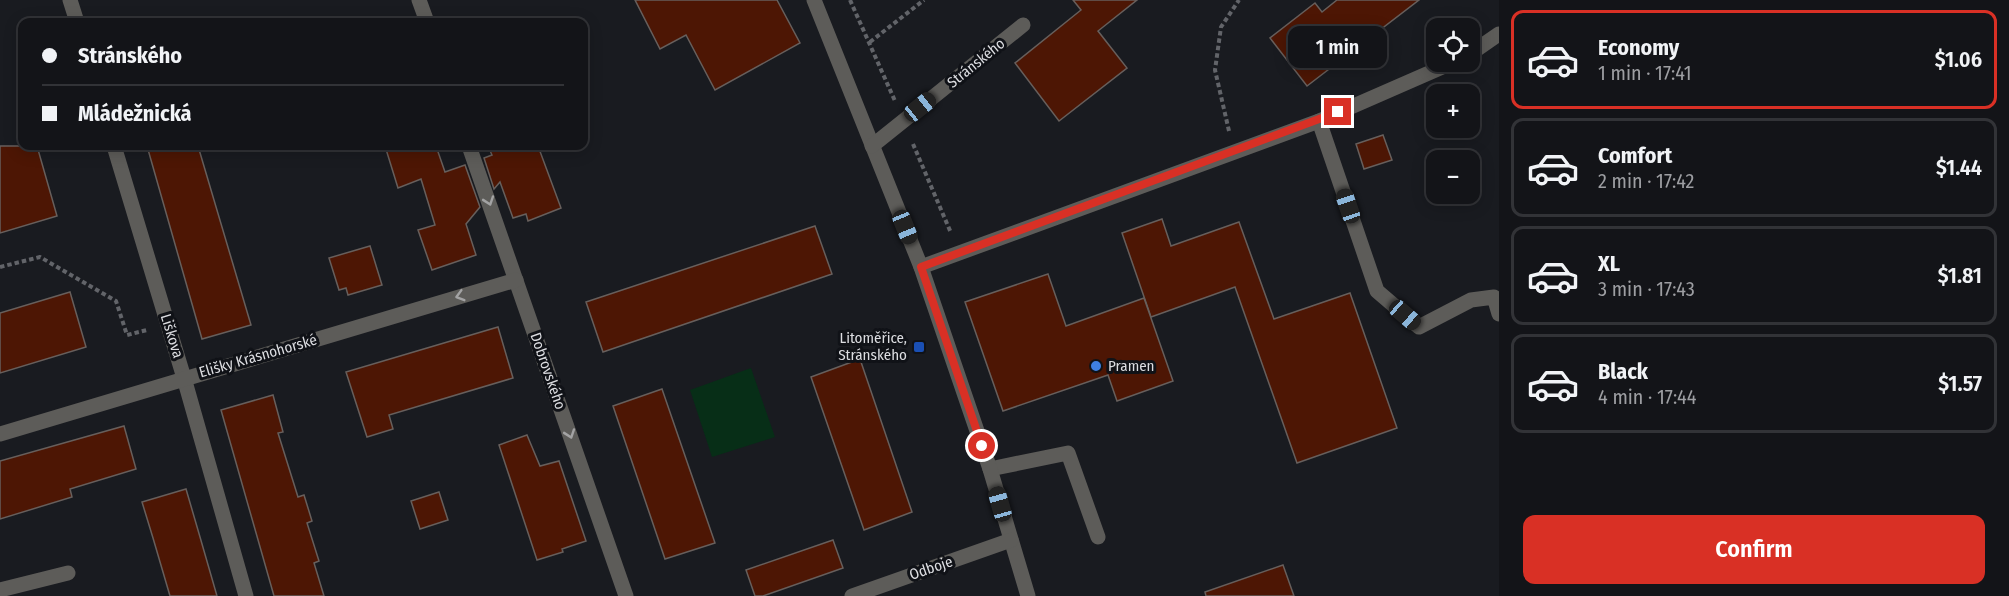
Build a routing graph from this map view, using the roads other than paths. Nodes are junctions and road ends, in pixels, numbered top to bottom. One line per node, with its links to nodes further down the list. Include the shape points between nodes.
1 (70, 0): 4 (street)
2 (419, 0): 5 (street)
3 (814, 0): 11 (street)
4 (76, 18)
5 (425, 18)
6 (1023, 25): 11 (street, Stránského)
7 (1499, 34): 8 (street)
8 (1480, 47)
9 (1431, 72): 10 (street)
10 (1319, 121): 14 (street); 16 (street, via 1377,291 1419,327 1471,300)
11 (872, 146): 14 (street)
12 (115, 150): 18 (street, Liškova)
13 (470, 150): 15 (street, Dobrovského, one-way to 15)
14 (921, 267): 20 (street)
15 (516, 280): 18 (street, Elišky Krásnohorské, one-way to 18); 26 (street, Dobrovského, one-way to 26)
16 (1497, 296): 17 (street)
17 (1499, 314)
18 (184, 378): 19 (street, Elišky Krásnohorské); 25 (street, Liškova)
19 (0, 434)
20 (990, 469): 21 (street, via 1068,453); 22 (street)
21 (1098, 537)
22 (1011, 540): 27 (street, Odboje); 28 (street)
23 (68, 573): 24 (street)
24 (0, 590)
25 (246, 596)
26 (626, 596)
27 (852, 596)
28 (1028, 596)

